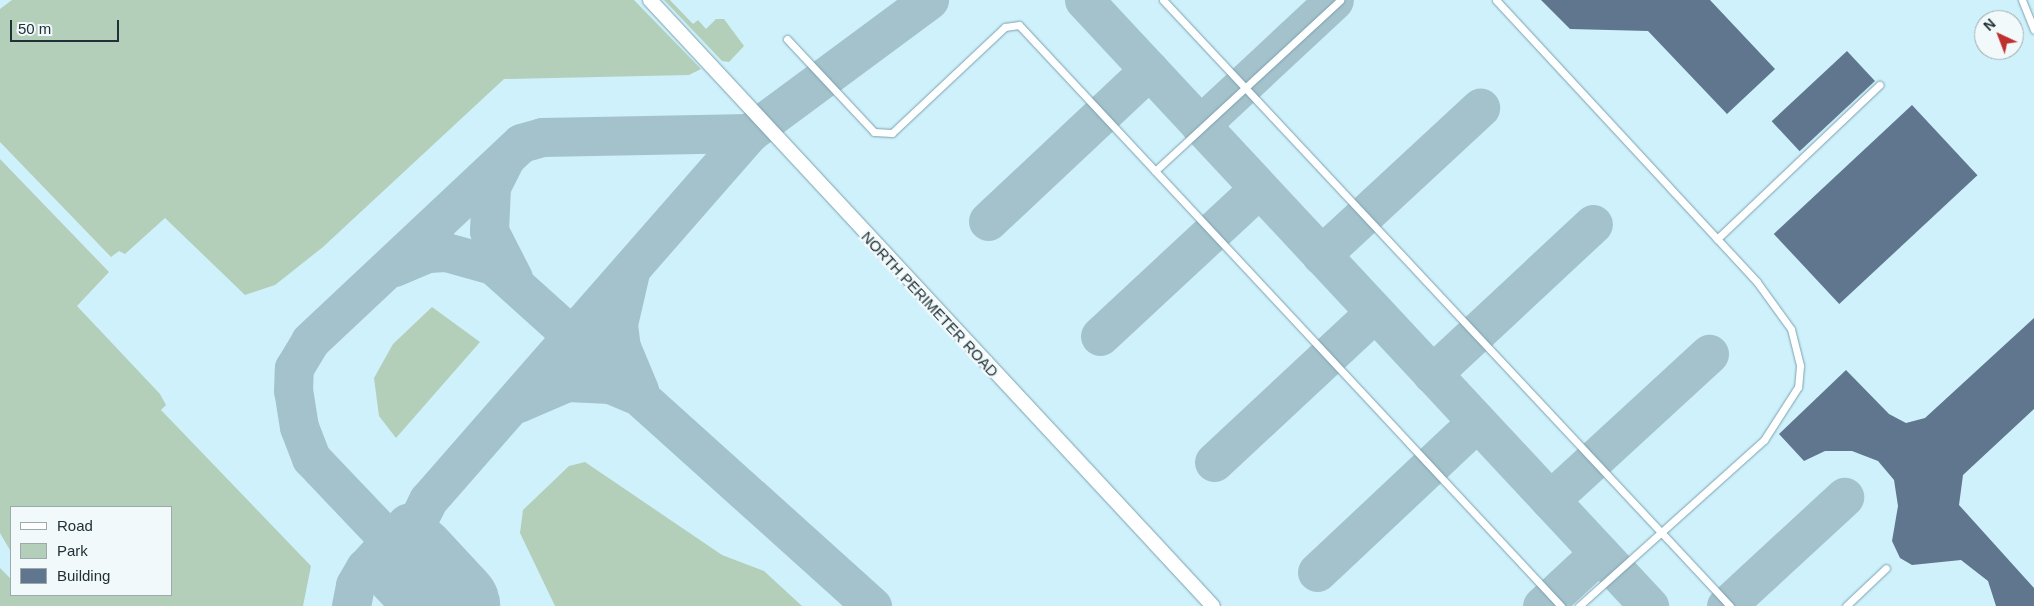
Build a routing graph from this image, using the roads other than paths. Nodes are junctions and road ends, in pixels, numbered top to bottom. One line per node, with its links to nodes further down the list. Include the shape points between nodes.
1 (650, 0): 14 (street, NORTH PERIMETER ROAD)
2 (1163, 0): 9 (lane)
3 (1340, 0): 9 (lane)
4 (1496, 0): 11 (lane)
5 (2022, 0): 6 (lane)
6 (2034, 30)
7 (787, 39): 10 (lane, via 874,132 892,133 1005,27 1019,25)
8 (1879, 85): 11 (lane)
9 (1245, 88): 10 (lane); 12 (lane)
10 (1155, 171): 15 (lane)
11 (1717, 239): 12 (lane, via 1757,282 1790,329 1800,366 1798,387 1764,440)
12 (1662, 531): 16 (lane); 17 (lane)
13 (1886, 568): 18 (lane)
14 (1213, 606)
15 (1561, 606)
16 (1580, 606)
17 (1730, 606)
18 (1846, 606)

